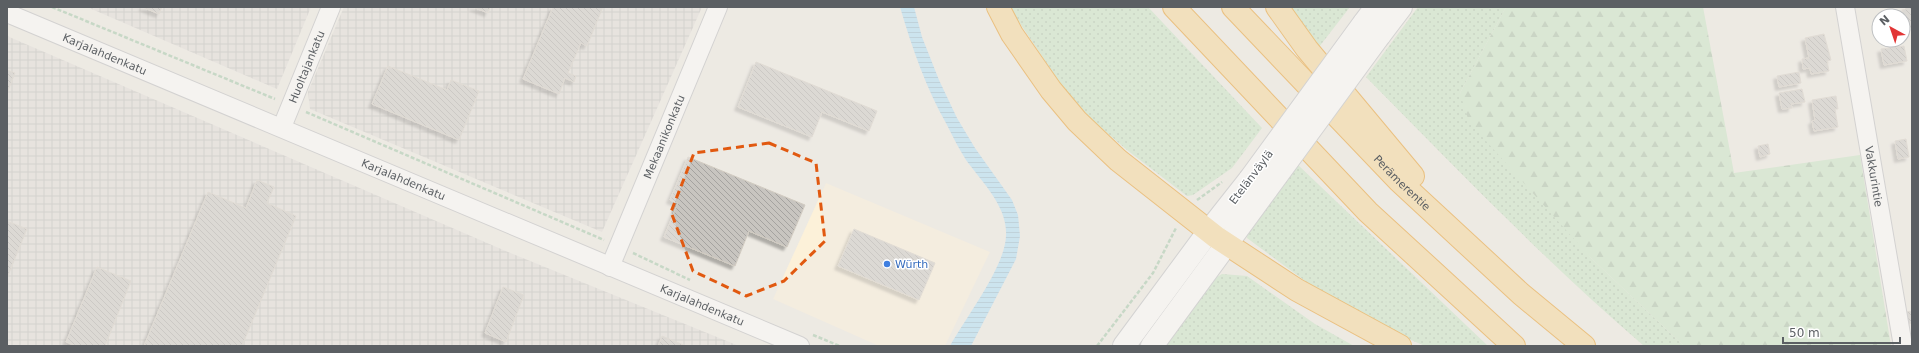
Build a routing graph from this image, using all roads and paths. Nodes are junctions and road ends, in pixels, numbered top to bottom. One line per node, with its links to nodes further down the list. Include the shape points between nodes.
1 (52, 7): 12 (path)
2 (331, 7): 12 (street, Huoltajankatu)
3 (718, 7): 20 (street, Mekaanikonkatu)
4 (998, 7): 18 (highway, via 1031,62 1076,121 1118,160)
5 (1174, 7): 30 (highway, via 1368,212)
6 (1233, 7): 23 (highway, Perämerentie, via 1399,182)
7 (1277, 7): 23 (highway, via 1307,49 1409,172 1487,247)
8 (1401, 7): 11 (main road, Etelänväylä)
9 (1845, 7): 32 (street, Vakkurintie)
10 (7, 13): 13 (street, Karjalahdenkatu)
11 (1373, 22): 15 (main road, Etelänväylä, bridge)
12 (290, 105): 13 (street, Huoltajankatu); 20 (path)
13 (282, 127): 21 (street, Karjalahdenkatu)
14 (1225, 180): 16 (path)
15 (1259, 184): 18 (main road, Etelänväylä); 19 (main road, Etelänväylä)
16 (1194, 203)
17 (1179, 224): 26 (path, via 1153,272)
18 (1209, 231): 19 (highway); 27 (main road, Etelänväylä)
19 (1226, 244): 28 (main road, Etelänväylä); 29 (highway, via 1297,290)
20 (619, 246): 21 (street, Mekaanikonkatu); 22 (path)
21 (610, 267): 24 (street, Karjalahdenkatu)
22 (695, 282)
23 (1521, 294): 31 (highway, Perämerentie)
24 (803, 339): 25 (path)
25 (840, 346)
26 (1097, 346)
27 (1124, 346)
28 (1152, 346)
29 (1400, 346)
30 (1514, 346)
31 (1584, 346)
32 (1902, 346)

